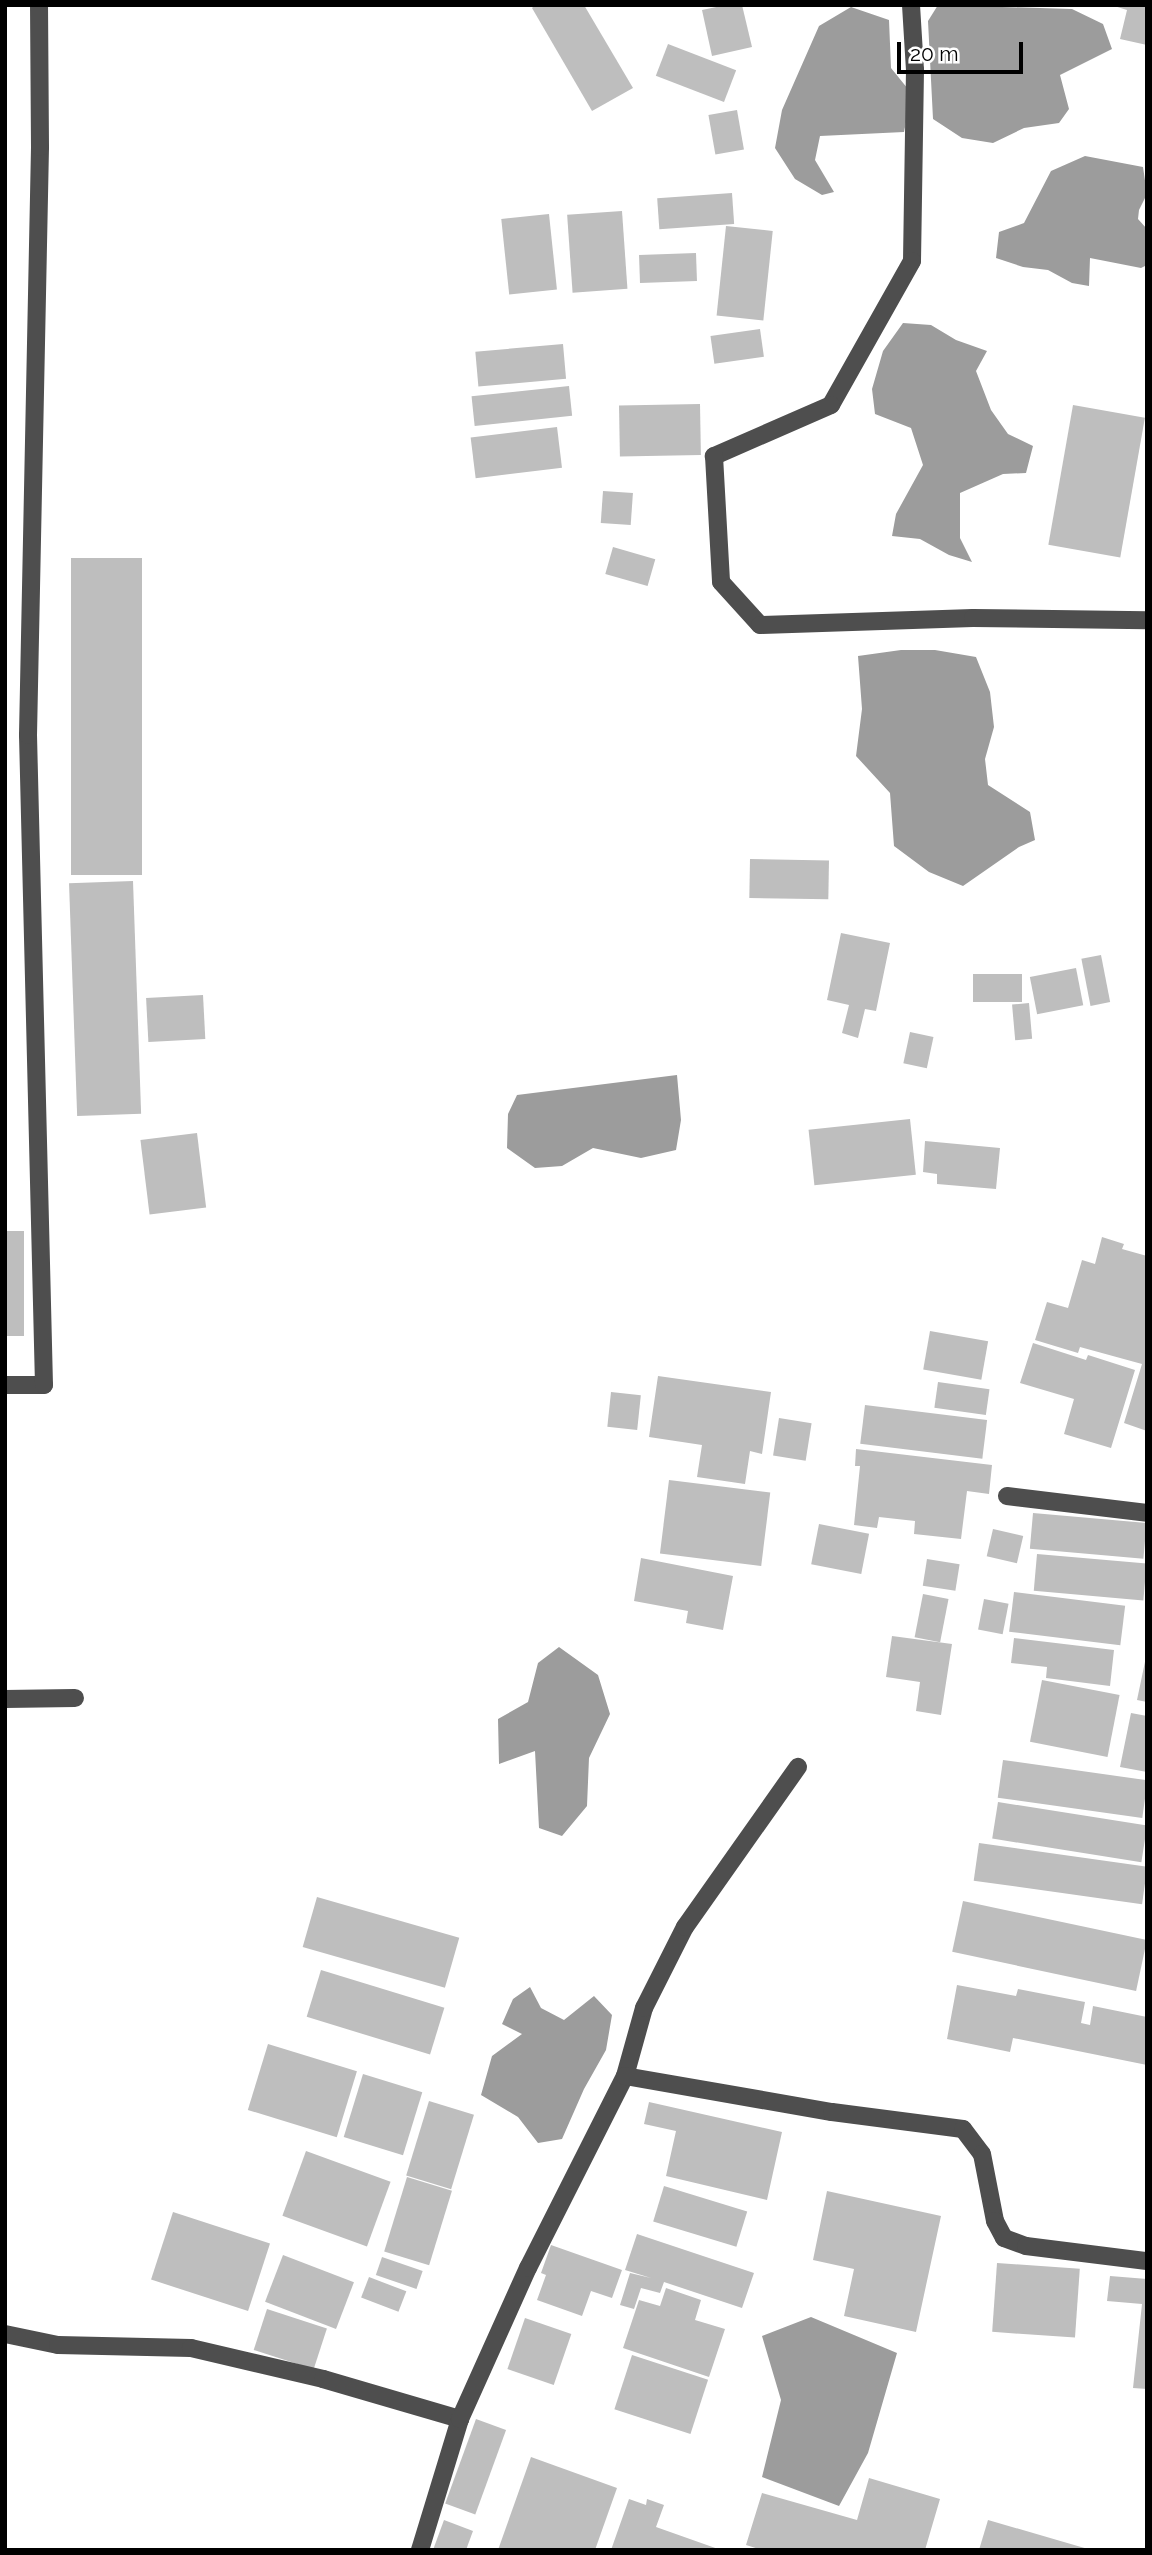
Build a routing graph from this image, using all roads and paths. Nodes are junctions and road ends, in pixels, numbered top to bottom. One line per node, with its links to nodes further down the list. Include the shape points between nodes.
1 (39, 5): 4 (street, via 28,734 44,1385)
2 (911, 5): 3 (street, via 915,70 912,261 831,405 714,456 721,582 760,625 973,618)
3 (1147, 620)
4 (5, 1385)
5 (1007, 1496): 6 (street)
6 (1147, 1513)
7 (75, 1698): 8 (street)
8 (5, 1699)
9 (798, 1767): 10 (street, via 685,1927 644,2008)
10 (625, 2076): 11 (street, via 963,2129 982,2154 995,2221 1003,2238 1045,2249); 13 (street, via 528,2268)
11 (1147, 2261)
12 (5, 2334): 13 (street, via 58,2345 191,2348 323,2379)
13 (460, 2419): 14 (street)
14 (420, 2550)

